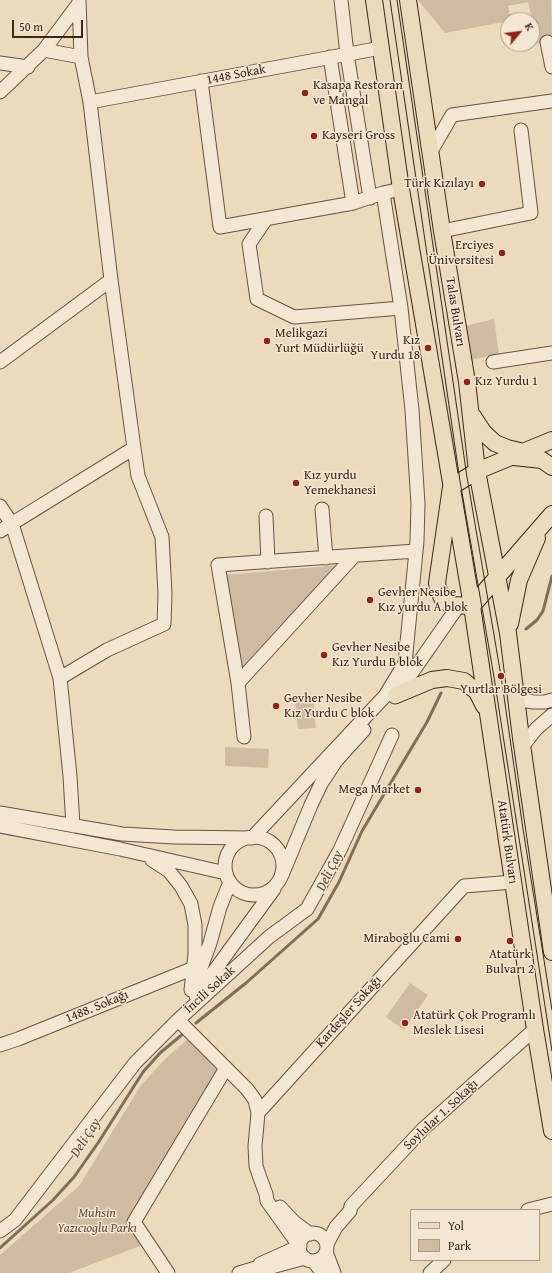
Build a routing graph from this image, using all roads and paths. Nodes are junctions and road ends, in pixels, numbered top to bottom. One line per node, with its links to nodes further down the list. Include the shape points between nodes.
1 (341, 0): 8 (street)
2 (374, 0): 6 (main road)
3 (408, 0): 19 (main road, Talas Bulvarı)
4 (79, 2): 7 (street); 9 (street)
5 (547, 42): 13 (street)
6 (381, 48): 8 (street, 1448 Sokak); 20 (main road)
7 (44, 50): 9 (street); 12 (street)
8 (347, 54): 10 (street, 1448 Sokak); 22 (street)
9 (81, 57): 16 (street)
10 (330, 57): 14 (street, 1448 Sokak); 23 (street)
11 (0, 63): 12 (street)
12 (28, 67): 15 (street)
13 (552, 67)
14 (202, 81): 16 (street, 1448 Sokak); 24 (street, via 220,227)
15 (0, 92)
16 (90, 102): 26 (street)
17 (552, 102): 19 (street, via 452,115)
18 (521, 130): 25 (street, via 531,213)
19 (430, 153): 25 (main road, Talas Bulvarı)
20 (401, 189): 21 (street); 37 (main road)
21 (383, 192): 22 (street); 27 (street)
22 (370, 198): 23 (street)
23 (352, 203): 24 (street)
24 (266, 219): 27 (street, via 249,244 257,299 294,317)
25 (442, 231): 31 (main road, Talas Bulvarı)
26 (111, 280): 29 (street); 33 (street)
27 (401, 308): 46 (street, via 418,486)
28 (552, 352): 30 (street)
29 (0, 362)
30 (493, 362)
31 (470, 410): 34 (main road, via 478,426 492,440); 36 (main road, Talas Bulvarı)
32 (552, 440): 34 (main road)
33 (134, 448): 43 (street); 52 (street, via 138,476 162,537 164,624 106,650)
34 (518, 454): 35 (main road, via 542,460); 36 (main road)
35 (552, 467)
36 (477, 470): 37 (main road); 49 (main road, Talas Bulvarı)
37 (451, 487): 50 (main road, Atatürk Bulvarı, via 462,553); 50 (main road, via 437,582 439,594 445,602)
38 (0, 506): 43 (street)
39 (552, 508): 42 (main road)
40 (322, 509): 47 (street)
41 (266, 516): 48 (street)
42 (548, 518): 49 (main road); 51 (main road, via 519,580)
43 (12, 524): 44 (street); 52 (street)
44 (0, 531)
45 (354, 556): 46 (street); 47 (street); 53 (street)
46 (415, 556): 65 (street, via 405,663 385,696)
47 (326, 558): 48 (street)
48 (268, 562): 53 (street, via 218,565)
49 (498, 577): 50 (main road); 51 (main road)
50 (465, 605): 55 (street); 57 (main road, Atatürk Bulvarı)
51 (508, 633): 54 (main road)
52 (60, 678): 64 (street)
53 (238, 683): 60 (street)
54 (516, 694): 56 (street, via 534,702); 61 (main road)
55 (396, 695): 57 (main road, via 432,680 464,680 477,692); 68 (street, via 336,762 321,784)
56 (552, 700)
57 (487, 711): 69 (main road, Atatürk Bulvarı)
58 (552, 715): 61 (street, via 536,729)
59 (392, 735): 73 (street, İncili Sokak, via 340,850 307,909 269,937)
60 (244, 737)
61 (522, 747): 70 (main road)
62 (0, 813): 64 (street)
63 (0, 826): 66 (street)
64 (73, 826): 65 (street, via 122,834)
65 (252, 838): 67 (street, via 242,840 228,854); 68 (street, via 262,838 277,849 282,857 283,866)
66 (144, 854): 67 (street); 71 (street, via 170,871 191,904 195,925)
67 (228, 878): 68 (street, via 237,890 254,895 267,892); 72 (street, via 210,943)
68 (280, 879): 73 (street)
69 (513, 882): 74 (main road, Atatürk Bulvarı); 77 (street, Kardeşler Sokağı, via 464,886)
70 (552, 946)
71 (194, 968): 72 (street); 75 (street, 1488. Sokağı)
72 (191, 990): 73 (street)
73 (178, 1020): 76 (street); 83 (street, İncili Sokak, via 135,1063 16,1220)
74 (535, 1029): 78 (main road, Atatürk Bulvarı); 81 (street, Soylular 1. Sokağı, via 423,1129)
75 (0, 1045)
76 (226, 1068): 77 (street, via 252,1094); 90 (street, via 134,1222)
77 (258, 1113): 79 (street, via 255,1157)
78 (552, 1131)
79 (266, 1194): 84 (street, via 273,1198 294,1222); 85 (street, via 267,1201)
80 (552, 1204): 82 (street)
81 (351, 1206): 84 (street, Soylular 1. Sokağı); 86 (street, Soylular 1. Sokağı, via 350,1211 336,1227)
82 (532, 1209)
83 (0, 1231)
84 (312, 1234): 85 (street, via 303,1238); 86 (street, via 322,1236)
85 (300, 1244): 87 (street, via 302,1255); 89 (street, via 262,1262)
86 (326, 1248): 87 (street, via 321,1259); 93 (street)
87 (309, 1259): 89 (street, via 293,1260 264,1269); 92 (street)
88 (443, 1261): 94 (street)
89 (256, 1268): 91 (street)
90 (168, 1273)
91 (239, 1273)
92 (323, 1273)
93 (334, 1273)
94 (430, 1273)

